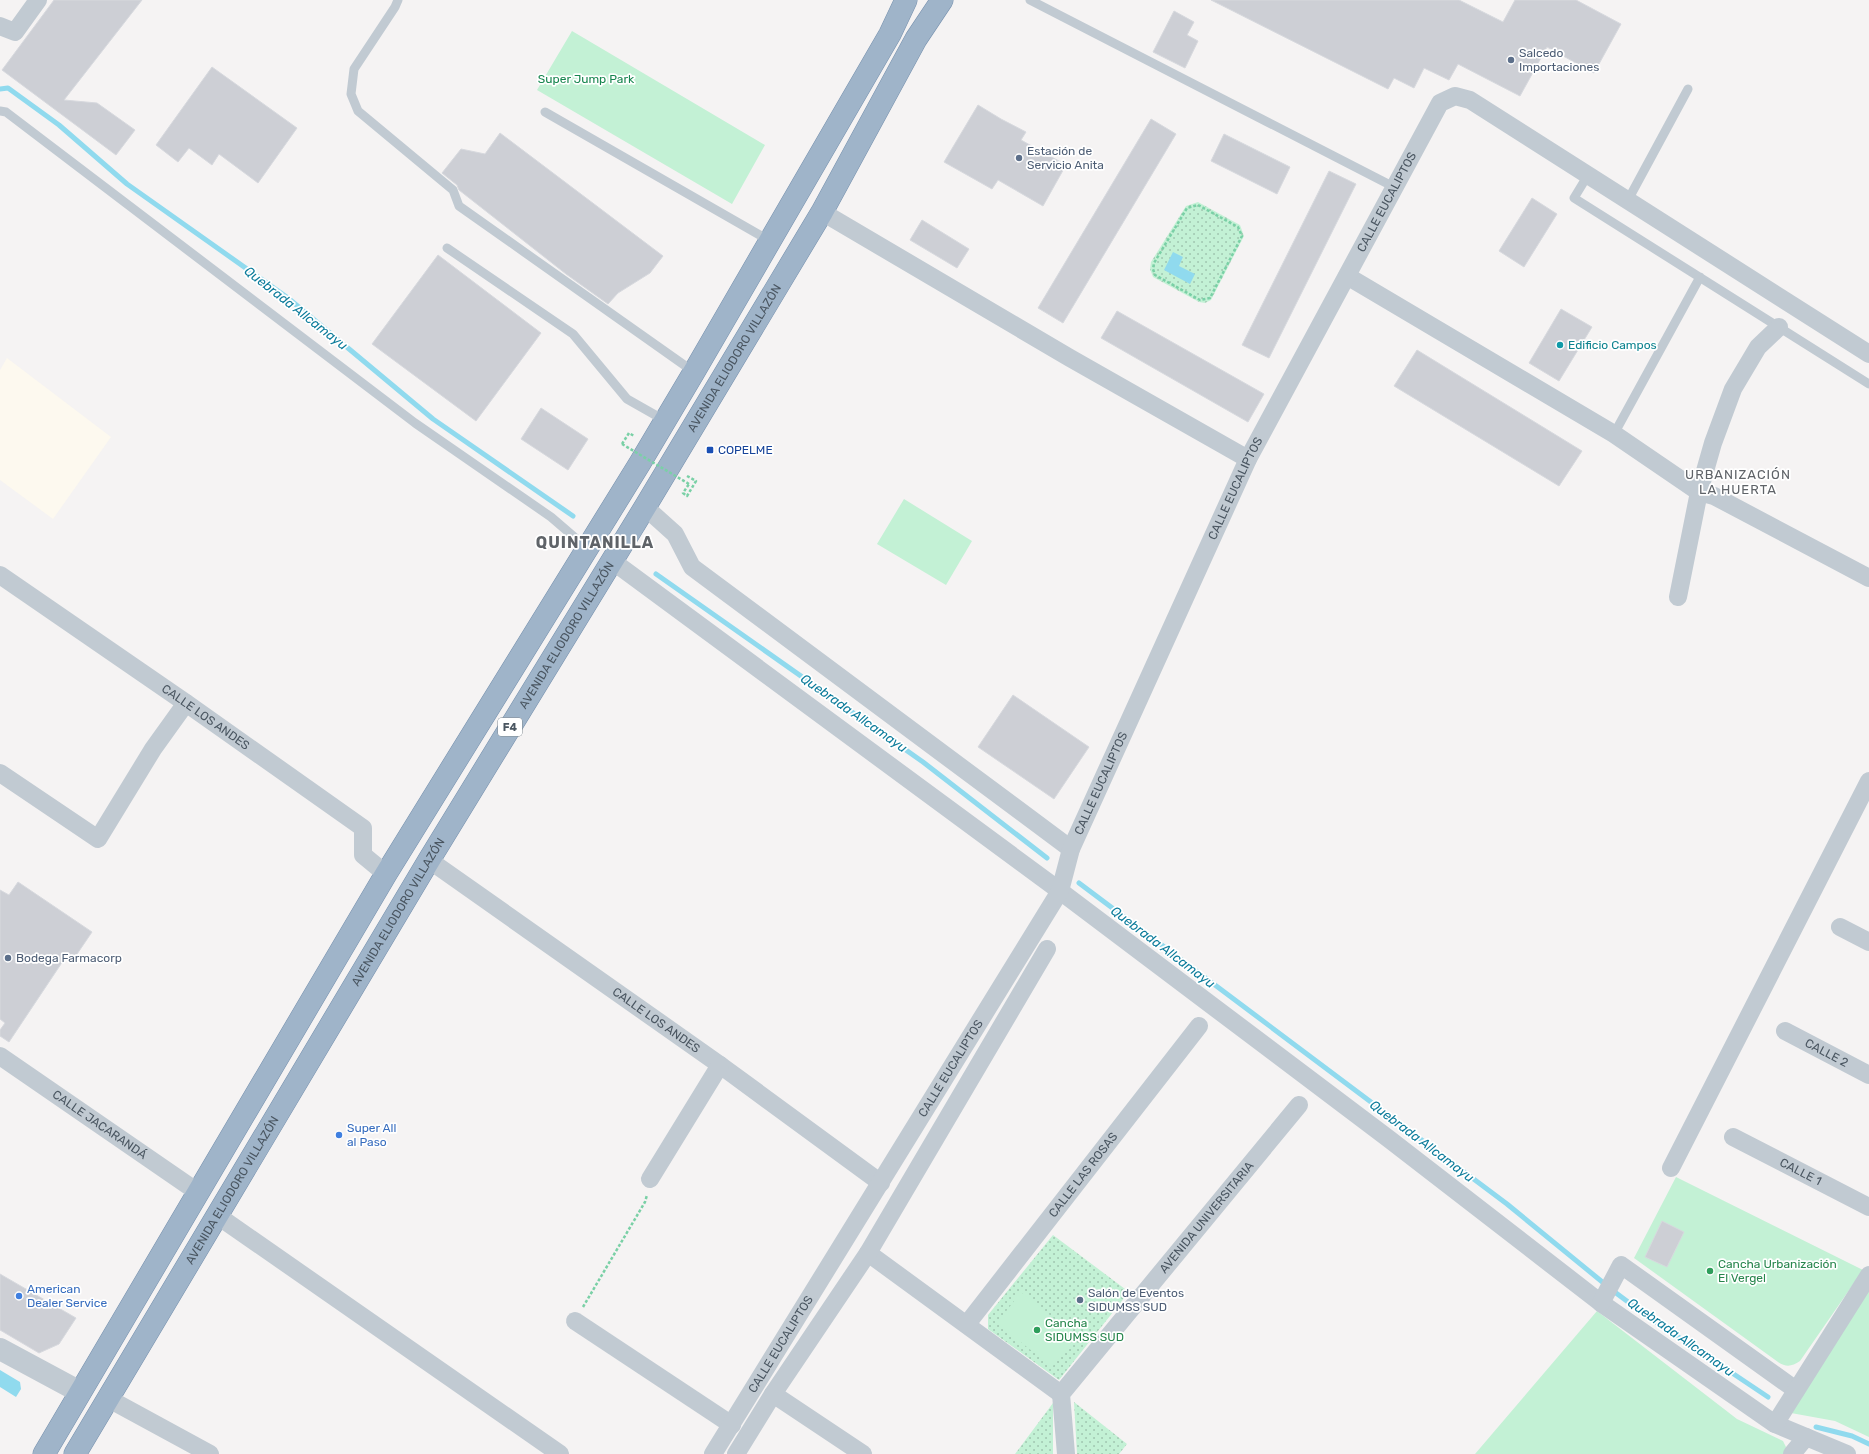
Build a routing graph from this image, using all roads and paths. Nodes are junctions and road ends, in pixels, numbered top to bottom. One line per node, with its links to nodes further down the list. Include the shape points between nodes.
1 (38, 0): 6 (street, via 15,32)
2 (398, 0): 21 (lane, via 354,69 351,94 358,111 454,190 459,206)
3 (906, 0): 14 (highway, F4, via 890,34)
4 (942, 0): 13 (highway, AVENIDA ELIODORO VILLAZÓN / F4, via 916,39)
5 (1030, 0): 11 (lane)
6 (0, 26)
7 (1688, 89): 12 (lane)
8 (0, 111): 30 (lane, via 6,112 414,423 552,517)
9 (545, 112): 14 (lane)
10 (1588, 175): 11 (street, CALLE EUCALIPTOS, via 1470,100 1455,96 1440,103); 12 (street); 18 (lane, via 1574,198)
11 (1394, 187): 17 (street, CALLE EUCALIPTOS)
12 (1628, 200): 20 (street)
13 (822, 212): 26 (street); 29 (highway, AVENIDA ELIODORO VILLAZÓN / F4)
14 (770, 241): 21 (highway, F4)
15 (447, 248): 23 (lane, via 573,334 627,399)
16 (1154, 263): 16 (path, via 1187,208 1192,206 1198,205 1238,227 1242,236 1210,298 1204,300 1155,275)
17 (1347, 276): 24 (street); 26 (street, CALLE EUCALIPTOS)
18 (1700, 277): 19 (lane); 24 (lane)
19 (1779, 327): 22 (lane); 28 (street, via 1758,347 1733,389)
20 (1869, 354)
21 (694, 372): 23 (highway, F4)
22 (1869, 384)
23 (664, 420): 30 (highway, F4)
24 (1614, 434): 28 (street)
25 (622, 444): 27 (path, bridge, via 689,484 683,493 688,496)
26 (1248, 459): 38 (street, CALLE EUCALIPTOS)
27 (696, 481)
28 (1699, 492): 33 (street, via 1714,496); 34 (street)
29 (645, 507): 31 (highway, AVENIDA ELIODORO VILLAZÓN / F4); 38 (street, via 675,534 692,567)
30 (587, 548): 40 (highway, F4)
31 (611, 560): 39 (highway, AVENIDA ELIODORO VILLAZÓN / F4); 41 (street)
32 (0, 575): 35 (street, CALLE LOS ANDES)
33 (1869, 578)
34 (1678, 597)
35 (186, 703): 36 (street, via 153,749 98,838); 40 (street, CALLE LOS ANDES, via 363,828 362,856)
36 (0, 772)
37 (1869, 781): 52 (street)
38 (1071, 849): 41 (street, CALLE EUCALIPTOS)
39 (429, 860): 48 (street, CALLE LOS ANDES); 57 (highway, AVENIDA ELIODORO VILLAZÓN / F4)
40 (386, 874): 55 (highway, F4)
41 (1060, 891): 54 (street, CALLE EUCALIPTOS); 60 (street)
42 (1840, 927): 43 (street)
43 (1869, 942)
44 (1048, 949): 58 (street, CALLE EUCALIPTOS)
45 (1199, 1026): 62 (street, CALLE LAS ROSAS)
46 (1785, 1031): 49 (street, CALLE 2)
47 (0, 1056): 55 (street, CALLE JACARANDÁ)
48 (720, 1065): 53 (street); 54 (street, CALLE LOS ANDES)
49 (1869, 1074)
50 (1299, 1105): 67 (street, AVENIDA UNIVERSITARIA)
51 (1733, 1137): 56 (street, CALLE 1)
52 (1671, 1168)
53 (650, 1179): 61 (path, via 645,1202)
54 (881, 1183): 70 (street, CALLE EUCALIPTOS)
55 (199, 1193): 65 (highway, F4)
56 (1869, 1207)
57 (218, 1216): 68 (highway, AVENIDA ELIODORO VILLAZÓN / F4); 75 (street)
58 (868, 1253): 62 (street); 66 (street, CALLE EUCALIPTOS)
59 (1869, 1274): 64 (street)
60 (1603, 1299): 64 (street, via 1621,1265); 69 (street)
61 (575, 1321): 70 (street)
62 (967, 1324): 67 (street)
63 (0, 1349): 65 (street)
64 (1796, 1390): 69 (street)
65 (80, 1392): 72 (highway, F4)
66 (773, 1394): 77 (street, CALLE EUCALIPTOS); 78 (street)
67 (1061, 1394): 79 (street)
68 (109, 1398): 73 (highway, AVENIDA ELIODORO VILLAZÓN / F4); 74 (street)
69 (1775, 1424): 71 (street)
70 (732, 1426): 76 (street, CALLE EUCALIPTOS)
71 (1806, 1437): 80 (street); 81 (street)
72 (44, 1454)
73 (75, 1454)
74 (210, 1454)
75 (560, 1454)
76 (714, 1454)
77 (736, 1454)
78 (863, 1454)
79 (1066, 1454)
80 (1792, 1454)
81 (1847, 1454)

